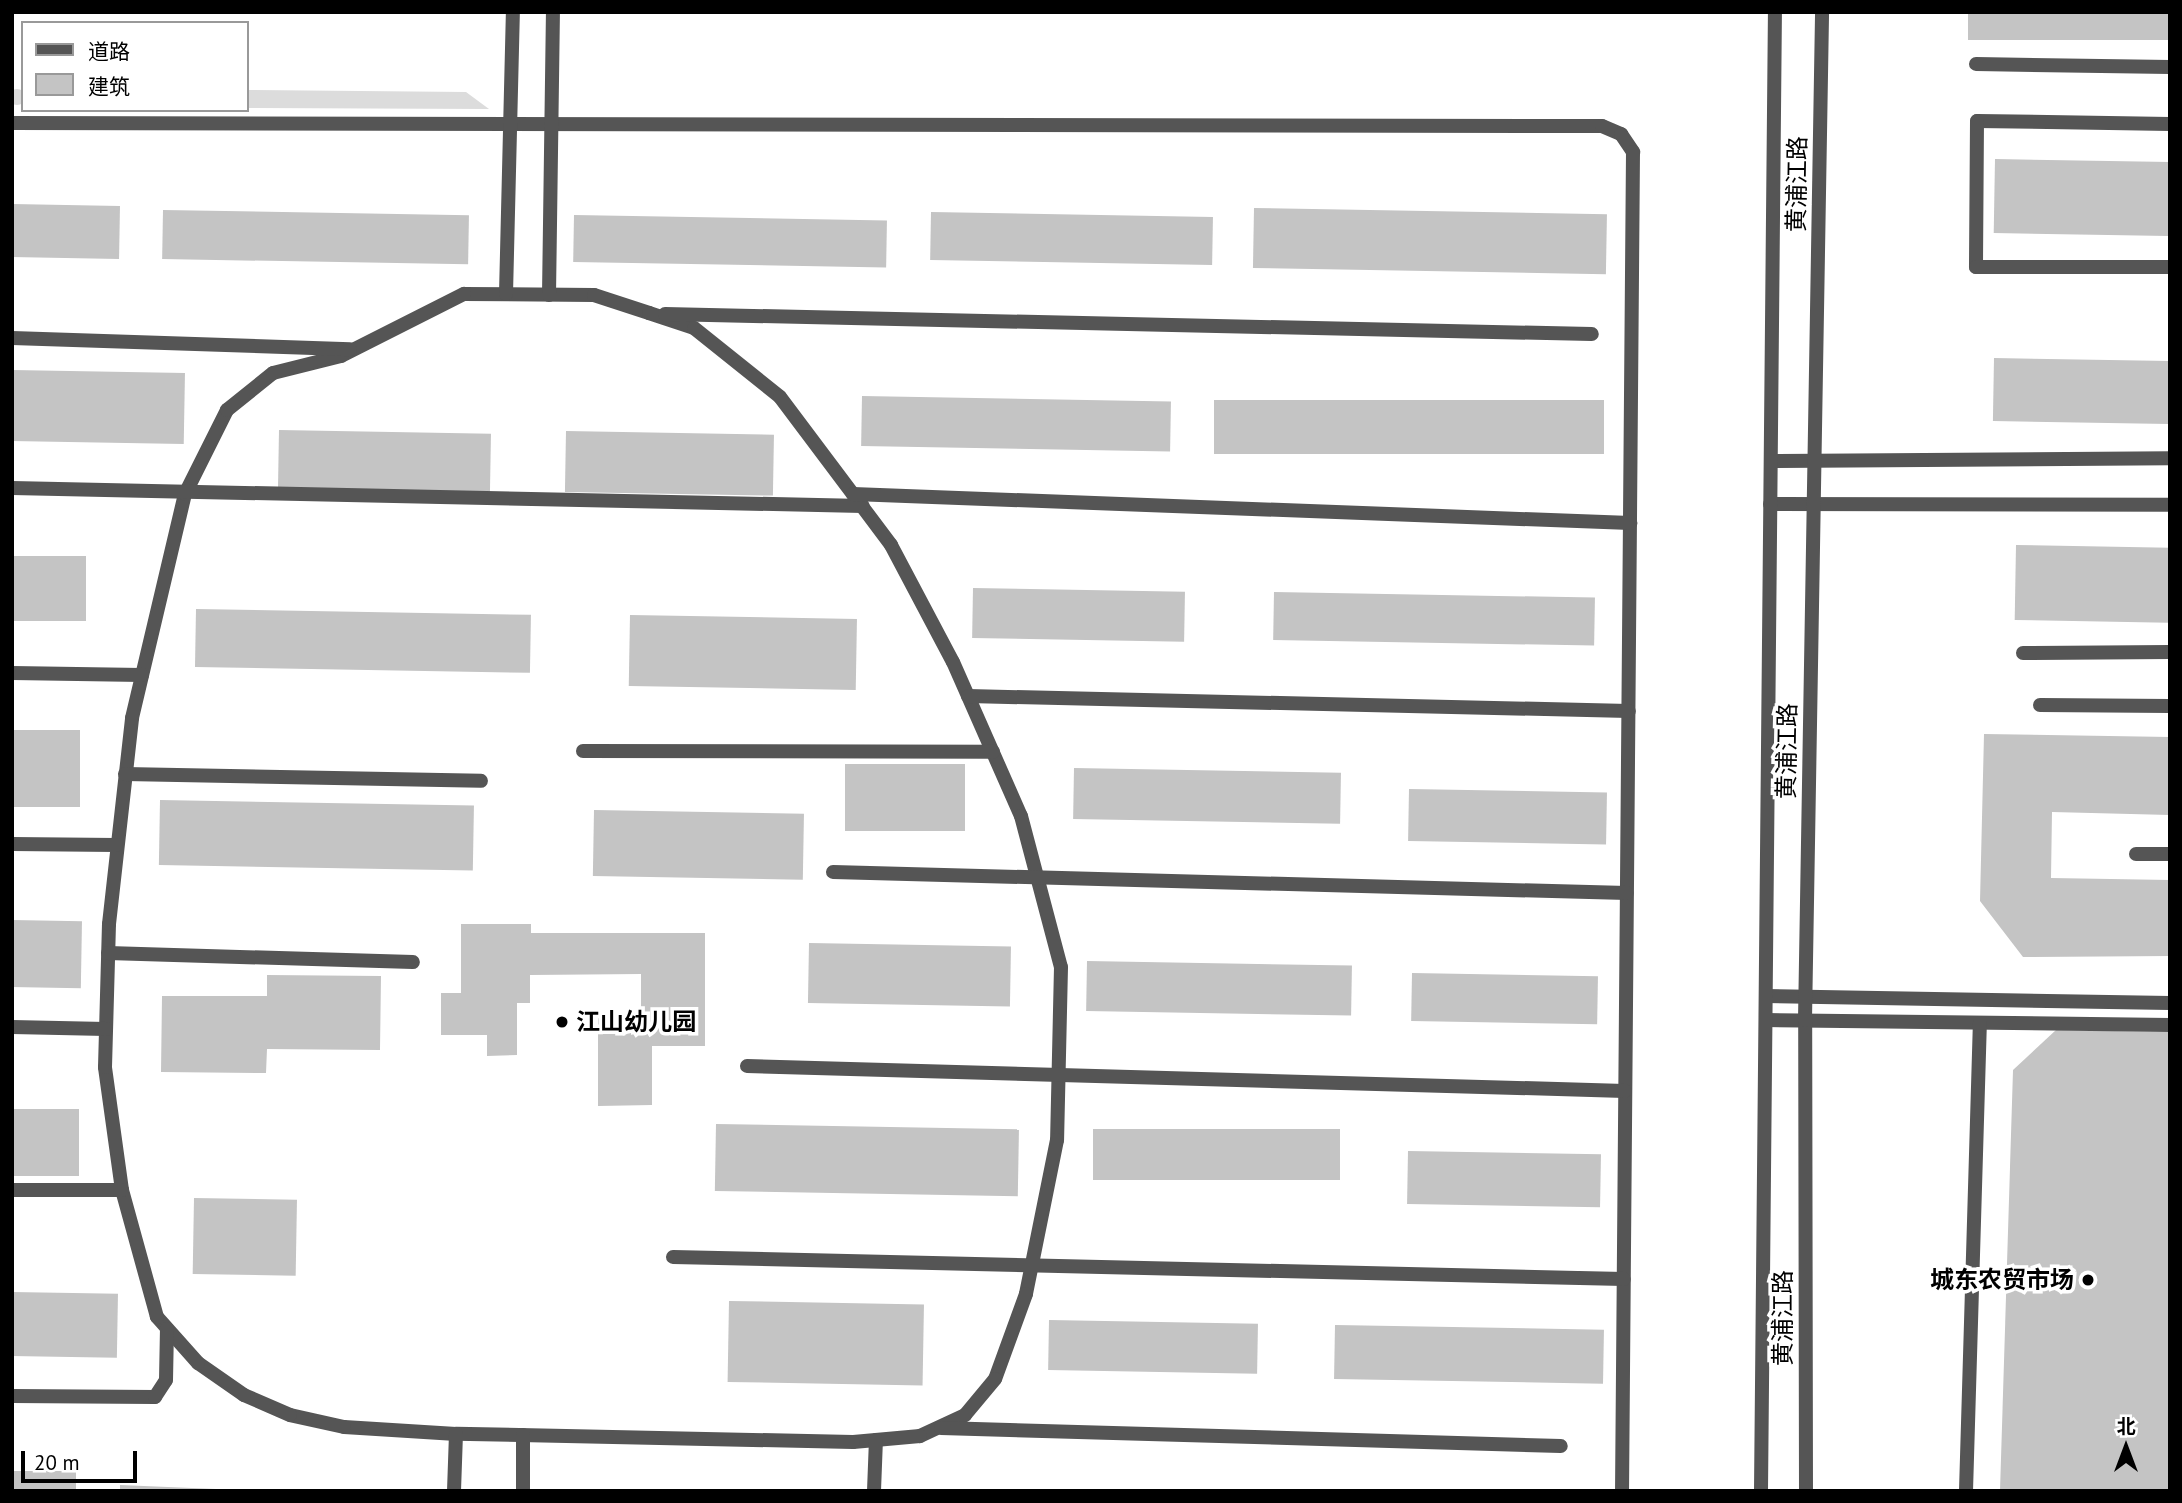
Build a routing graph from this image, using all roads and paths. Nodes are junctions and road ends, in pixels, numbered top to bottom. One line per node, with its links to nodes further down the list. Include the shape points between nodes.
1 (513, 12): 8 (street)
2 (553, 12): 9 (street)
3 (1775, 12): 19 (street, 黄浦江路)
4 (1822, 12): 20 (street, 黄浦江路)
5 (1976, 64): 6 (street)
6 (2170, 67)
7 (12, 123): 8 (street)
8 (510, 124): 9 (street); 12 (street)
9 (552, 124): 13 (street); 28 (street, via 1602,126 1621,134 1633,152)
10 (2170, 124): 11 (street, via 1977,121 1976,267)
11 (2170, 267)
12 (506, 294): 13 (street); 17 (street, via 464,293)
13 (549, 295): 14 (street, via 594,295)
14 (649, 313): 15 (street); 23 (street, via 694,328 780,397)
15 (1592, 334)
16 (12, 338): 17 (street)
17 (355, 349): 22 (street, via 274,373 228,411)
18 (2170, 458): 20 (street)
19 (1770, 461): 20 (street); 24 (street, 黄浦江路)
20 (1815, 461): 25 (street, 黄浦江路)
21 (12, 488): 22 (street)
22 (185, 494): 27 (street); 32 (street)
23 (853, 494): 27 (street); 28 (street)
24 (1770, 504): 25 (street); 50 (street, 黄浦江路)
25 (1814, 504): 26 (street); 51 (street, 黄浦江路)
26 (2170, 505)
27 (863, 506): 33 (street, via 891,545)
28 (1630, 523): 36 (street)
29 (2170, 652): 30 (street)
30 (2023, 653)
31 (12, 673): 32 (street)
32 (142, 674): 39 (street)
33 (968, 696): 36 (street); 38 (street)
34 (2040, 705): 35 (street)
35 (2170, 706)
36 (1629, 711): 47 (street)
37 (583, 751): 38 (street)
38 (993, 752): 46 (street, via 1021,816)
39 (125, 774): 40 (street); 42 (street)
40 (481, 781)
41 (12, 844): 42 (street)
42 (116, 845): 48 (street)
43 (2136, 854): 44 (street)
44 (2170, 854)
45 (833, 872): 46 (street)
46 (1037, 877): 47 (street); 60 (street, via 1060,967)
47 (1627, 893): 61 (street)
48 (108, 953): 49 (street); 58 (street)
49 (413, 962)
50 (1766, 996): 51 (street); 53 (street, 黄浦江路)
51 (1805, 996): 52 (street); 54 (street, 黄浦江路)
52 (2170, 1003)
53 (1766, 1020): 54 (street); 78 (street, 黄浦江路)
54 (1805, 1020): 55 (street); 79 (street, 黄浦江路)
55 (1980, 1023): 56 (street); 80 (street)
56 (2170, 1025)
57 (12, 1027): 58 (street)
58 (106, 1028): 63 (street, via 105,1067)
59 (747, 1066): 60 (street)
60 (1058, 1075): 61 (street); 65 (street, via 1057,1140)
61 (1625, 1091): 66 (street)
62 (12, 1190): 63 (street)
63 (122, 1190): 67 (street, via 157,1317)
64 (673, 1257): 65 (street)
65 (1032, 1266): 66 (street); 69 (street, via 995,1379 965,1415)
66 (1624, 1279): 77 (street)
67 (167, 1329): 68 (street, via 166,1380 155,1397); 70 (street, via 198,1363 244,1395 290,1415 344,1427)
68 (12, 1396)
69 (940, 1427): 72 (street, via 920,1437); 73 (street)
70 (456, 1434): 71 (street); 74 (street)
71 (523, 1435): 72 (street); 75 (street)
72 (876, 1440): 76 (street)
73 (1561, 1446)
74 (454, 1491)
75 (523, 1491)
76 (874, 1491)
77 (1622, 1491)
78 (1761, 1491)
79 (1806, 1491)
80 (1966, 1491)

